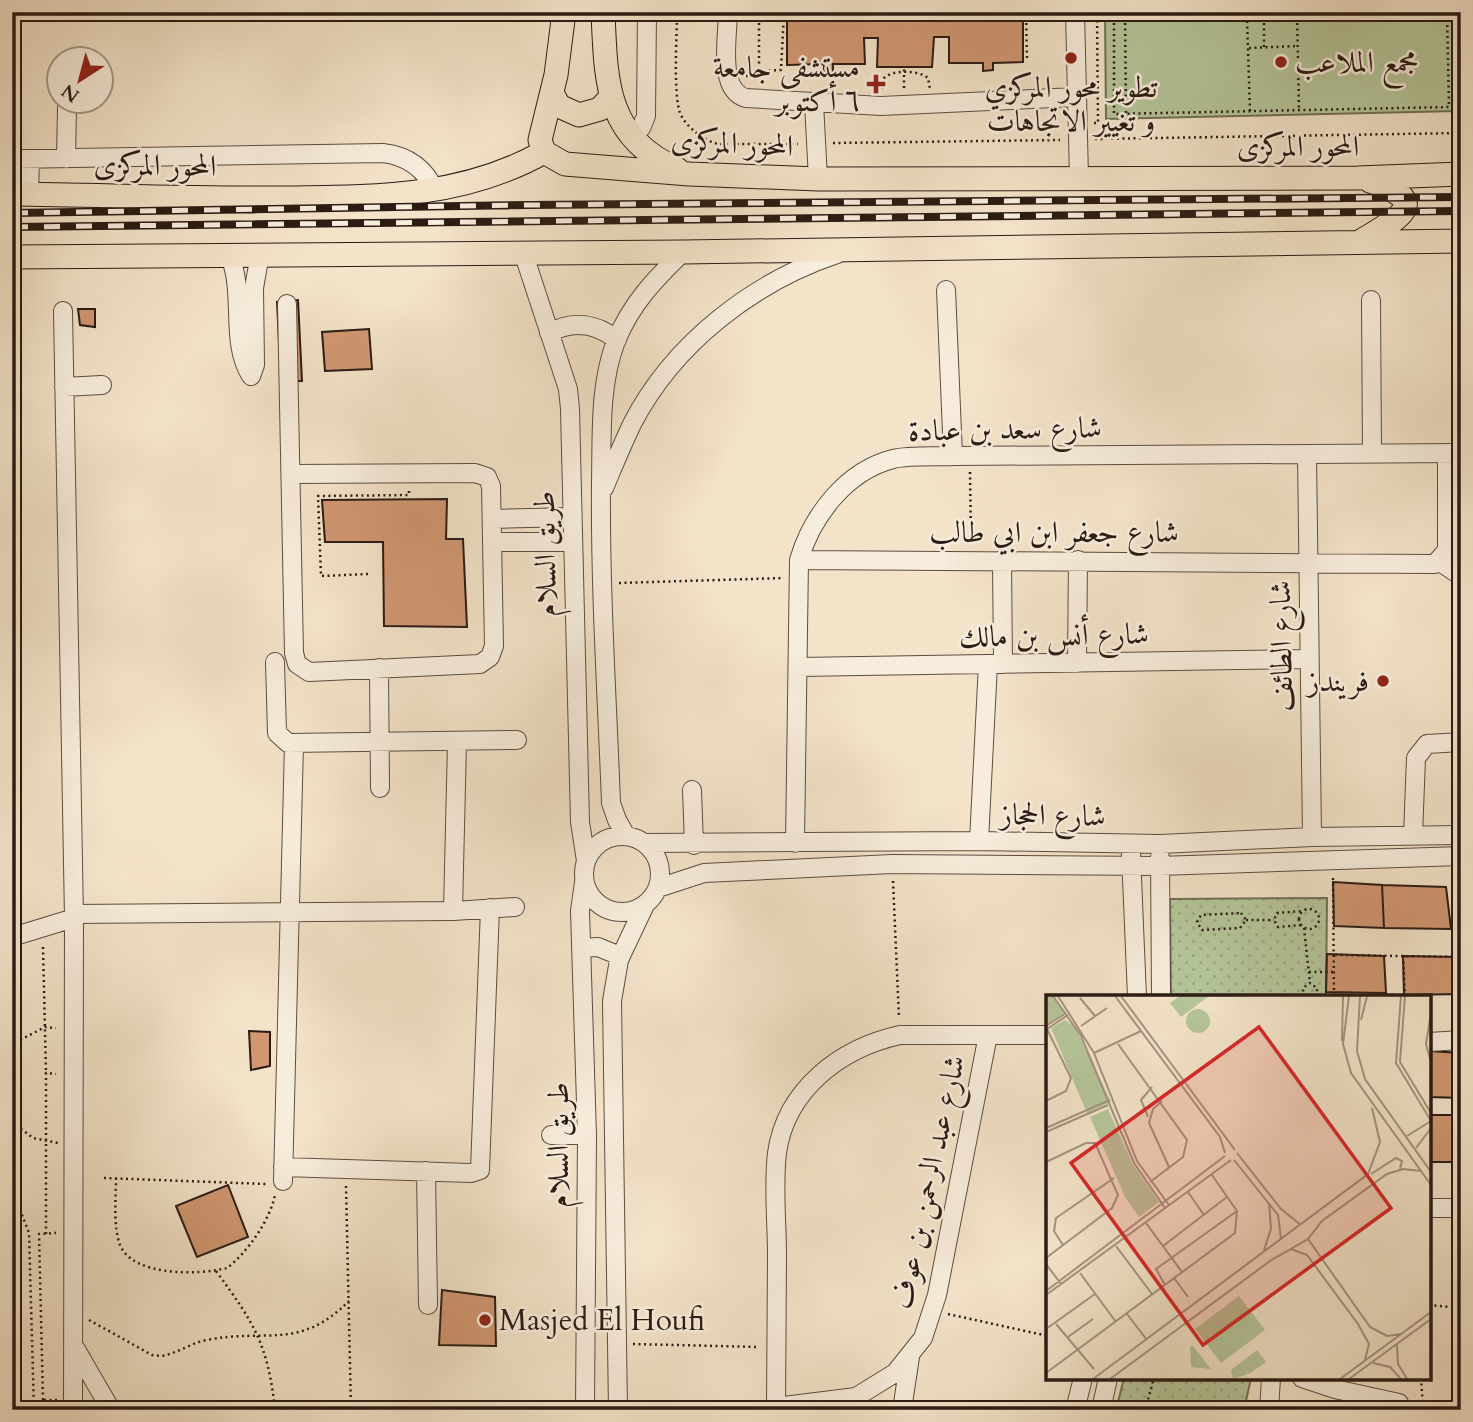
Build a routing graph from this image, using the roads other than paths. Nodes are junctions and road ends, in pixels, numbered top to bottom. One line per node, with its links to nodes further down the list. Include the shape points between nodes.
1 (564, 12): 6 (main road)
2 (603, 12): 8 (main road)
3 (647, 12): 11 (street, via 646,116)
4 (728, 12): 9 (street, via 732,91 746,98)
5 (1074, 12): 7 (street)
6 (552, 93): 8 (main road, via 565,110 579,115 594,113); 12 (main road, via 540,140)
7 (1076, 97): 9 (street, via 904,106); 17 (street)
8 (610, 98): 11 (main road)
9 (814, 103): 19 (street)
10 (67, 116): 14 (street)
11 (632, 137): 15 (main road, via 648,153)
12 (544, 152): 15 (main road, المحور المركزى, via 565,164); 20 (main road, المحور المركزى, via 492,177)
13 (21, 159): 14 (street); 21 (street)
14 (66, 159): 20 (street, via 383,153 411,161 426,174)
15 (689, 174): 19 (main road, المحور المركزى)
16 (1461, 174): 18 (main road, المحور المركزى)
17 (1079, 178): 18 (main road, المحور المركزى); 19 (main road, المحور المركزى)
18 (1358, 178): 23 (main road, via 1397,190 1404,202 1398,219)
19 (818, 179)
20 (435, 191): 21 (main road, المحور المركزى, via 403,196 221,198)
21 (21, 194)
22 (1461, 240): 23 (main road)
23 (1361, 241): 24 (main road)
24 (856, 248): 26 (main road); 43 (street, via 803,265 762,286 693,344 633,423)
25 (523, 252): 26 (main road); 28 (main road); 34 (street, طريق السلام)
26 (683, 252): 35 (street, طريق السلام, via 639,298)
27 (229, 254): 28 (main road); 28 (street, via 238,286 241,351 251,376); 29 (main road)
28 (260, 254)
29 (12, 257)
30 (946, 290): 41 (street)
31 (1371, 300): 38 (street)
32 (287, 304): 42 (street)
33 (63, 311): 37 (street)
34 (549, 333): 35 (street, via 584,325); 44 (street, طريق السلام, via 569,399)
35 (617, 340): 43 (street, طريق السلام, via 605,388)
36 (102, 385): 37 (street)
37 (64, 387): 88 (street)
38 (1372, 453): 39 (street, شارع سعد بن عبادة); 40 (street, شارع سعد بن عبادة)
39 (1454, 453): 51 (street, via 1447,551)
40 (1307, 454): 41 (street, شارع سعد بن عبادة); 50 (street, شارع الطائف)
41 (961, 456): 52 (street, شارع سعد بن عبادة, via 894,459 860,475 827,505 809,533)
42 (290, 474): 45 (street, via 483,475 491,486); 59 (street, via 295,659 309,671)
43 (601, 495): 68 (street, طريق السلام, via 611,803)
44 (572, 517): 45 (street); 47 (street, طريق السلام)
45 (492, 519): 46 (street)
46 (492, 542): 47 (street); 59 (street, via 494,646 490,657 481,664)
47 (573, 542): 78 (street, طريق السلام, via 580,822)
48 (1002, 560): 49 (street, شارع جعفر ابن ابي طالب); 52 (street, شارع جعفر ابن ابي طالب); 57 (street)
49 (1078, 560): 50 (street, شارع جعفر ابن ابي طالب); 56 (street)
50 (1308, 561): 51 (street, شارع جعفر ابن ابي طالب); 54 (street, شارع الطائف)
51 (1440, 562): 53 (street)
52 (798, 569): 58 (street, شارع سعد بن عبادة)
53 (1461, 576)
54 (1309, 659): 56 (street, شارع أنس بن مالك); 70 (street, شارع الطائف)
55 (275, 662): 64 (street, via 277,733)
56 (1077, 663): 57 (street, شارع أنس بن مالك)
57 (996, 664): 58 (street, شارع أنس بن مالك); 71 (street)
58 (799, 667): 72 (street, شارع سعد بن عبادة)
59 (379, 668): 62 (street)
60 (517, 740): 63 (street)
61 (1461, 742): 69 (street, via 1427,744 1416,758)
62 (380, 743): 63 (street); 64 (street); 65 (street)
63 (457, 743): 87 (street)
64 (294, 744): 86 (street)
65 (380, 788)
66 (692, 790): 76 (street)
67 (1461, 835): 69 (street, شارع الحجاز)
68 (626, 836): 73 (street); 78 (street, via 597,845)
69 (1413, 836): 70 (street, شارع الحجاز)
70 (1311, 837): 75 (street, شارع الحجاز)
71 (979, 841): 72 (street, شارع الحجاز); 74 (street, شارع الحجاز)
72 (795, 843): 76 (street, شارع الحجاز)
73 (645, 844): 76 (street, شارع الحجاز); 82 (street, via 660,869)
74 (1130, 844): 75 (street, شارع الحجاز); 79 (street)
75 (1160, 844): 80 (street)
76 (694, 845)
77 (1461, 856): 80 (street, شارع الحجاز)
78 (586, 862): 81 (street)
79 (1131, 866): 80 (street, شارع الحجاز); 82 (street, شارع الحجاز, via 892,864 704,873); 92 (street)
80 (1159, 866): 93 (street)
81 (584, 882): 83 (street, via 595,901 613,911); 90 (street, طريق السلام)
82 (658, 888): 83 (street)
83 (645, 905): 91 (street, طريق السلام)
84 (515, 907): 85 (street)
85 (489, 908): 87 (street); 100 (street, via 482,1167 475,1173)
86 (292, 911): 87 (street); 88 (street); 100 (street, via 281,1176)
87 (453, 911)
88 (74, 916): 89 (street); 104 (street)
89 (12, 937)
90 (582, 948): 91 (street, via 598,947); 99 (street, طريق السلام)
91 (620, 956): 115 (street, طريق السلام, via 612,1001)
92 (1136, 995)
93 (1161, 995)
94 (988, 1035): 95 (street); 105 (street, شارع عبد الرحمن بن عوف, via 932,1311 923,1338); 112 (street, via 900,1035 856,1048 819,1074 792,1111 777,1154)
95 (1046, 1035)
96 (1461, 1040): 97 (street)
97 (1431, 1042)
98 (551, 1135): 99 (street)
99 (587, 1135): 114 (street, طريق السلام)
100 (426, 1171): 103 (street)
101 (1431, 1208): 102 (street)
102 (1461, 1208)
103 (428, 1305)
104 (73, 1344): 111 (street); 113 (street)
105 (910, 1357): 112 (street, شارع عبد الرحمن بن عوف, via 877,1387 856,1397); 116 (street)
106 (1082, 1380): 117 (street)
107 (1108, 1380): 118 (street)
108 (1271, 1380): 119 (street)
109 (1308, 1380): 110 (street)
110 (1399, 1403)
111 (73, 1406)
112 (776, 1408)
113 (111, 1410)
114 (585, 1410)
115 (618, 1410)
116 (902, 1410)
117 (1075, 1410)
118 (1101, 1410)
119 (1269, 1410)

